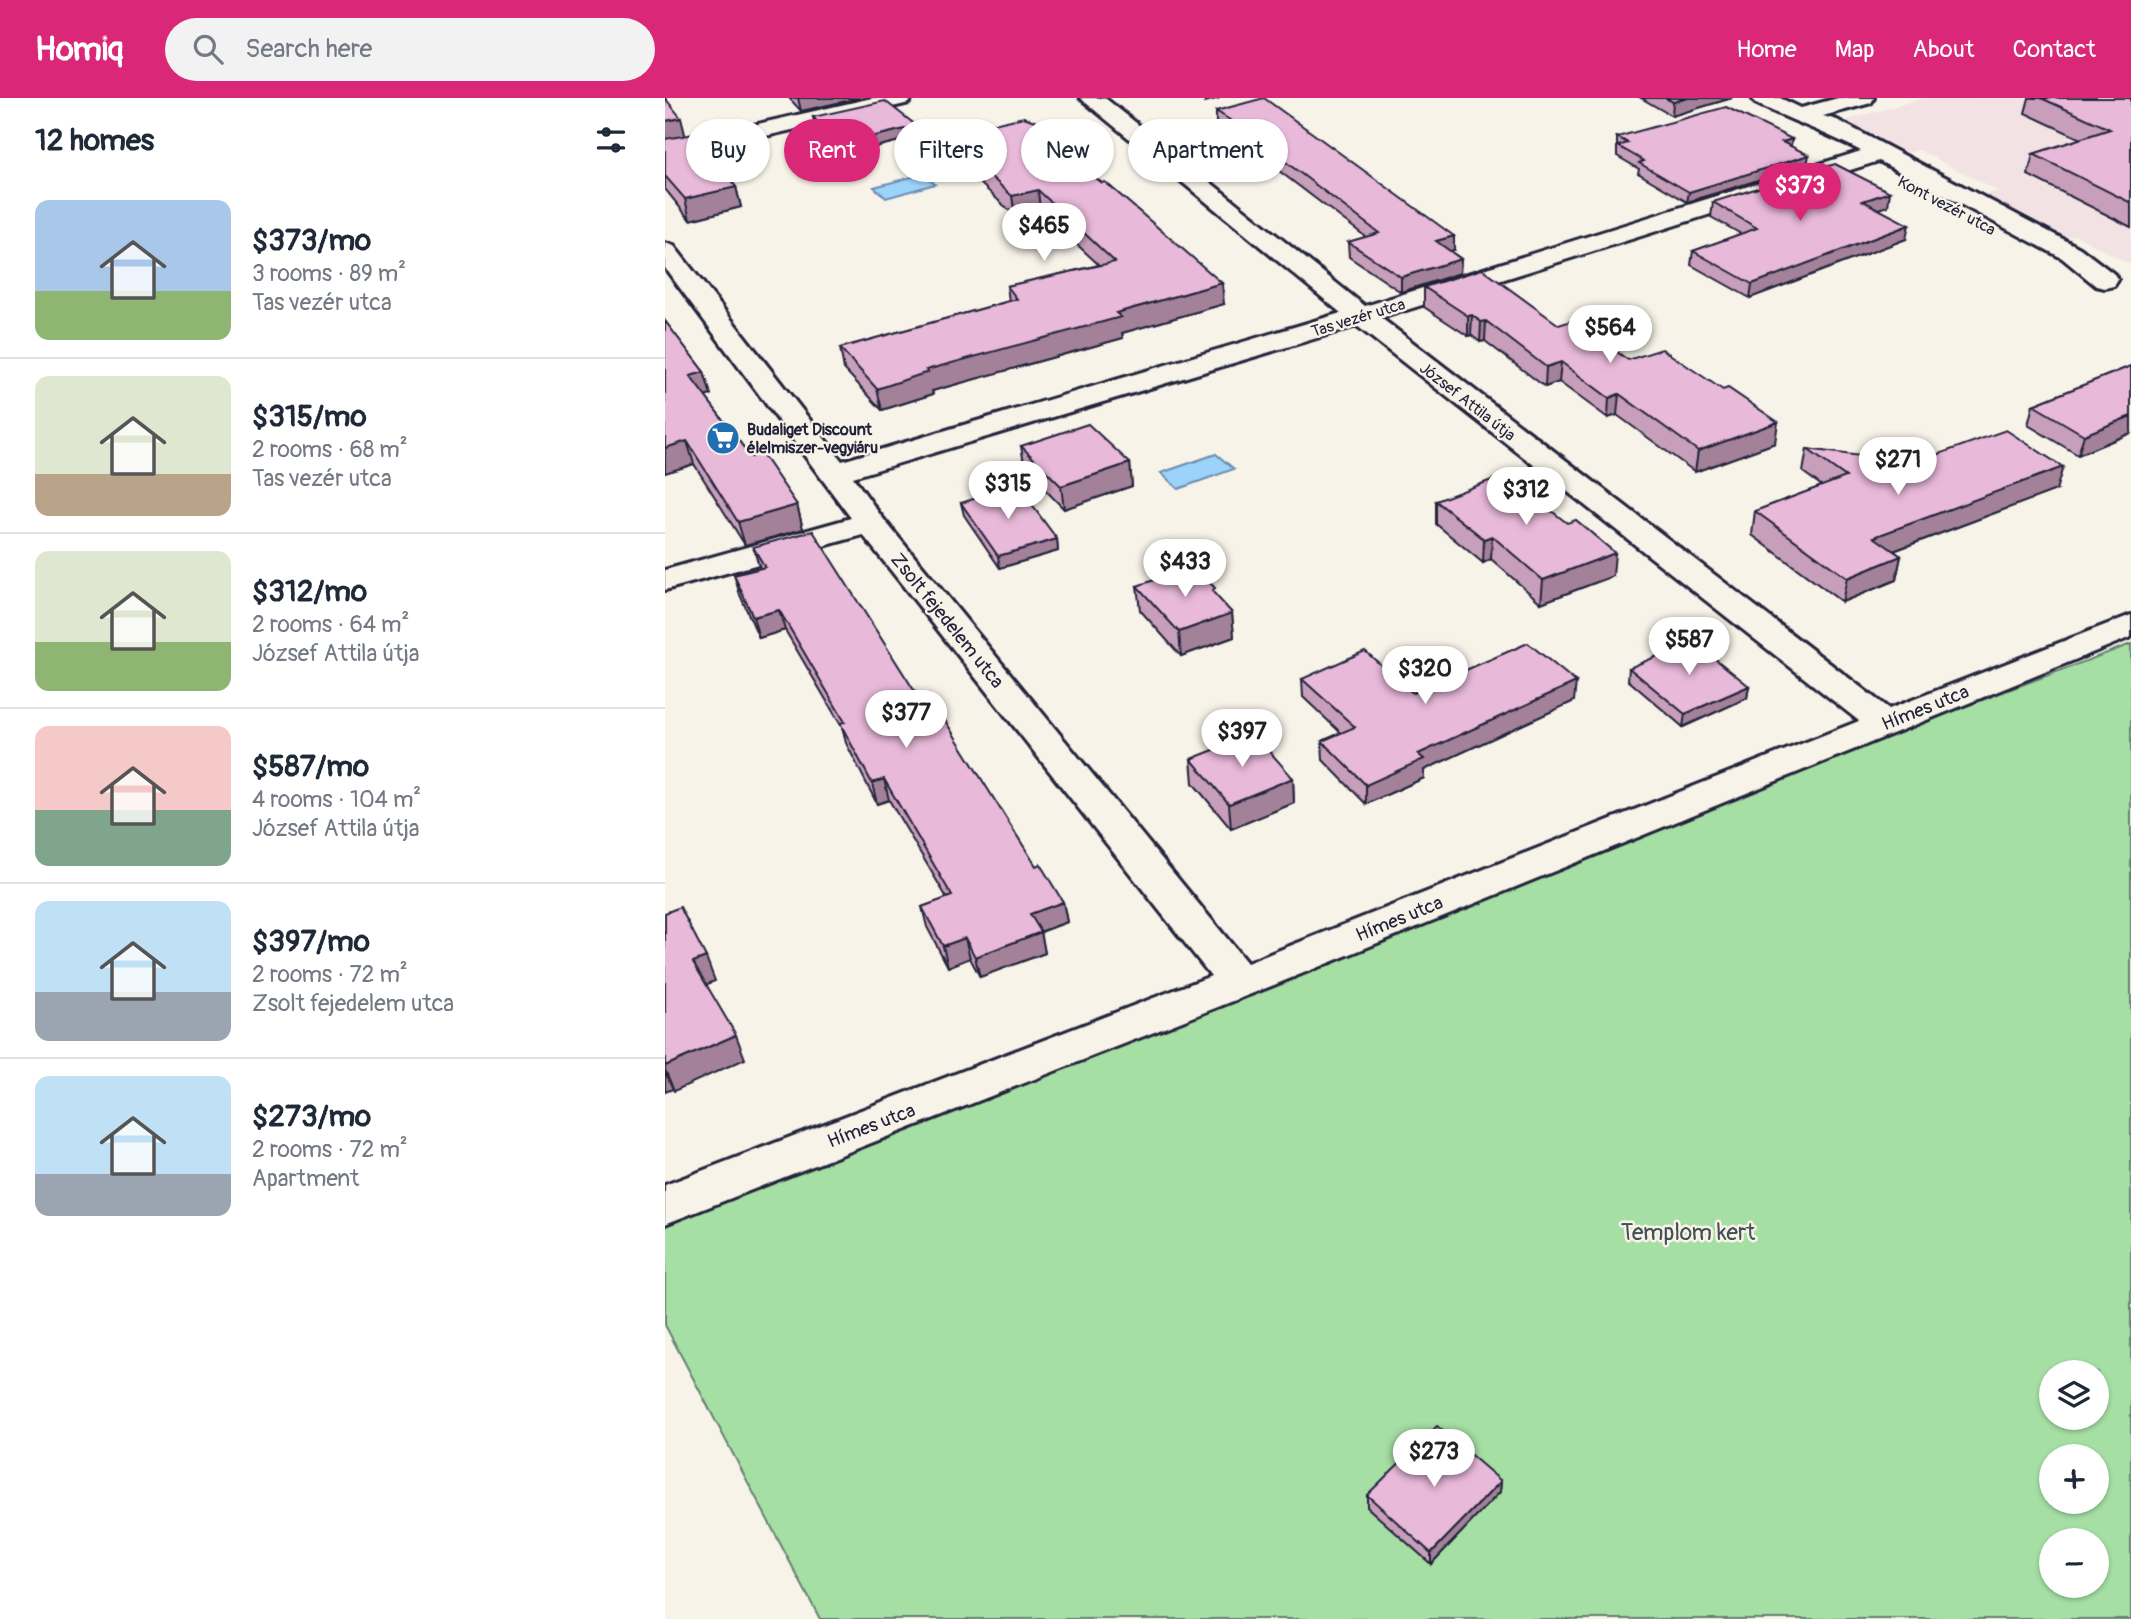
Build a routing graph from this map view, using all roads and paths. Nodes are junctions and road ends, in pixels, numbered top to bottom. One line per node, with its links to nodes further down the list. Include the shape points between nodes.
1 (901, 98): 6 (street)
2 (1091, 98): 12 (street, József Attila útja)
3 (1763, 98): 5 (street, Kont vezér utca)
4 (1863, 98): 5 (street)
5 (1799, 116): 7 (street, Kont vezér utca, via 1807,131)
6 (665, 152)
7 (1869, 156): 10 (street, Kont vezér utca, via 1983,215 2047,258); 12 (street, Tas vezér utca)
8 (669, 262): 13 (street, Zsolt fejedelem utca)
9 (2131, 269): 10 (street)
10 (2105, 280): 11 (street, Kont vezér utca)
11 (2131, 293)
12 (1361, 316): 13 (street, Tas vezér utca); 17 (street, József Attila útja)
13 (835, 472): 14 (street, Zsolt fejedelem utca)
14 (870, 523): 15 (street); 18 (street, Zsolt fejedelem utca)
15 (665, 580)
16 (2131, 625): 17 (street, Hímes utca)
17 (1885, 723): 18 (street, Hímes utca)
18 (1239, 982): 19 (street, Hímes utca)
19 (665, 1205)

